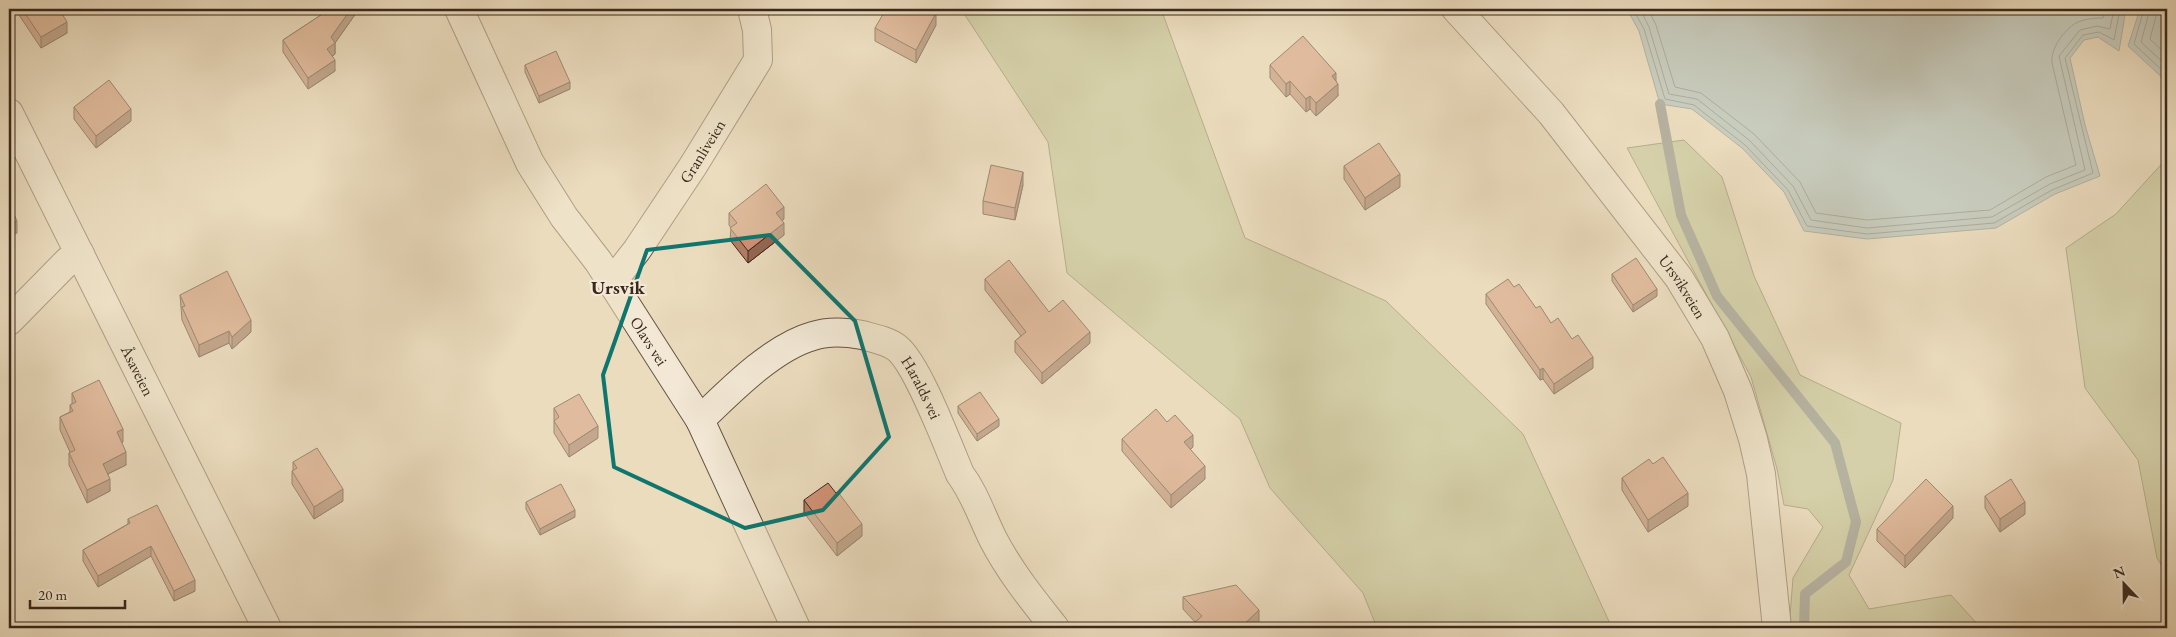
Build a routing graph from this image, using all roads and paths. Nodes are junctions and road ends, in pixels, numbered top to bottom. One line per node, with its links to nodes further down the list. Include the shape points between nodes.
1 (459, 9): 6 (street, Olavs vei, via 530,163 564,217)
2 (752, 9): 6 (street, Granliveien, via 757,30 758,60 688,174)
3 (1456, 9): 12 (street, Ursvikveien, via 1551,113 1680,278 1715,338 1738,391 1757,456)
4 (9, 113): 5 (street, Åsaveien)
5 (80, 254): 7 (street, via 68,261); 9 (street, Åsaveien)
6 (612, 282): 8 (street, Olavs vei)
7 (9, 321)
8 (700, 420): 10 (street, Olavs vei); 11 (street, Haralds vei, via 775,354 812,336 845,332 876,338 897,348 912,367 993,540 1018,581)
9 (267, 628)
10 (796, 628)
11 (1056, 628)
12 (1777, 628)

